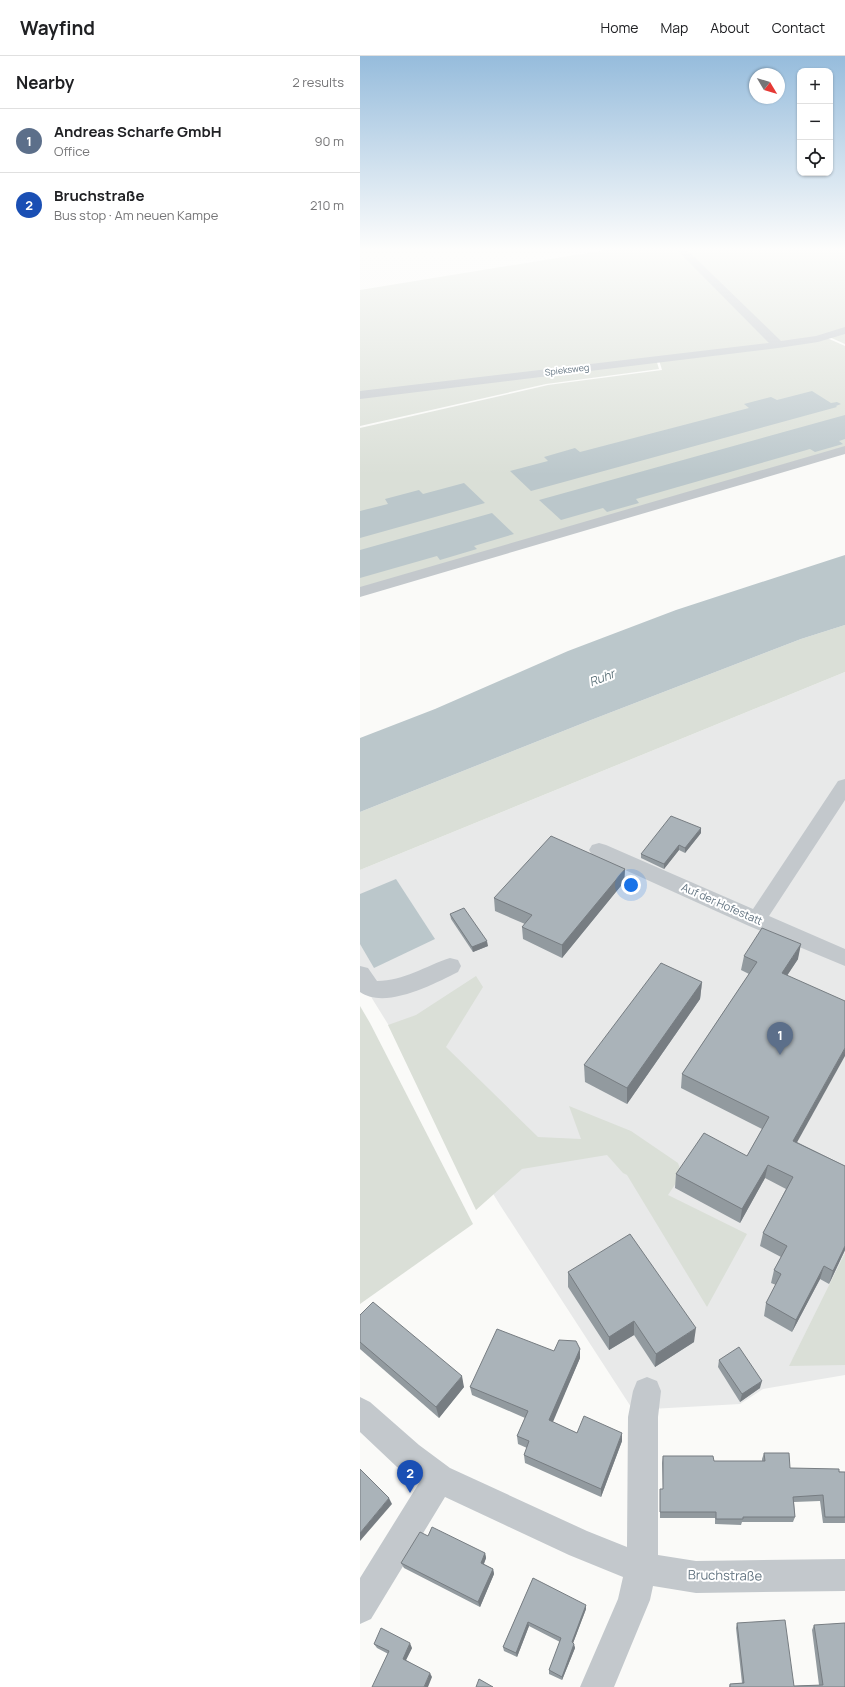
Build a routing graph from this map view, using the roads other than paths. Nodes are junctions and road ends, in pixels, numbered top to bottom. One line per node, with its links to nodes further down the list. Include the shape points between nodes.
1 (756, 323): 5 (street)
2 (845, 330): 3 (street, Spieksweg)
3 (827, 336): 4 (street); 5 (street, Spieksweg)
4 (845, 344)
5 (778, 345): 6 (street, Spieksweg)
6 (360, 395)
7 (845, 450): 8 (street)
8 (360, 592)
9 (845, 785): 11 (street)
10 (599, 850): 11 (street, Auf der Hofestatt)
11 (756, 920): 12 (street, Auf der Hofestatt)
12 (839, 954)
13 (450, 966): 14 (street, via 407,986 385,989 369,987)
14 (360, 974)
15 (647, 1391): 18 (street, via 642,1417)
16 (360, 1412): 17 (street, Bruchstraße, via 408,1456)
17 (439, 1479): 18 (street, Bruchstraße, via 580,1544); 20 (street)
18 (641, 1568): 19 (street, Bruchstraße, via 696,1577); 21 (street, via 634,1600)
19 (845, 1575)
20 (360, 1608)
21 (596, 1687)

